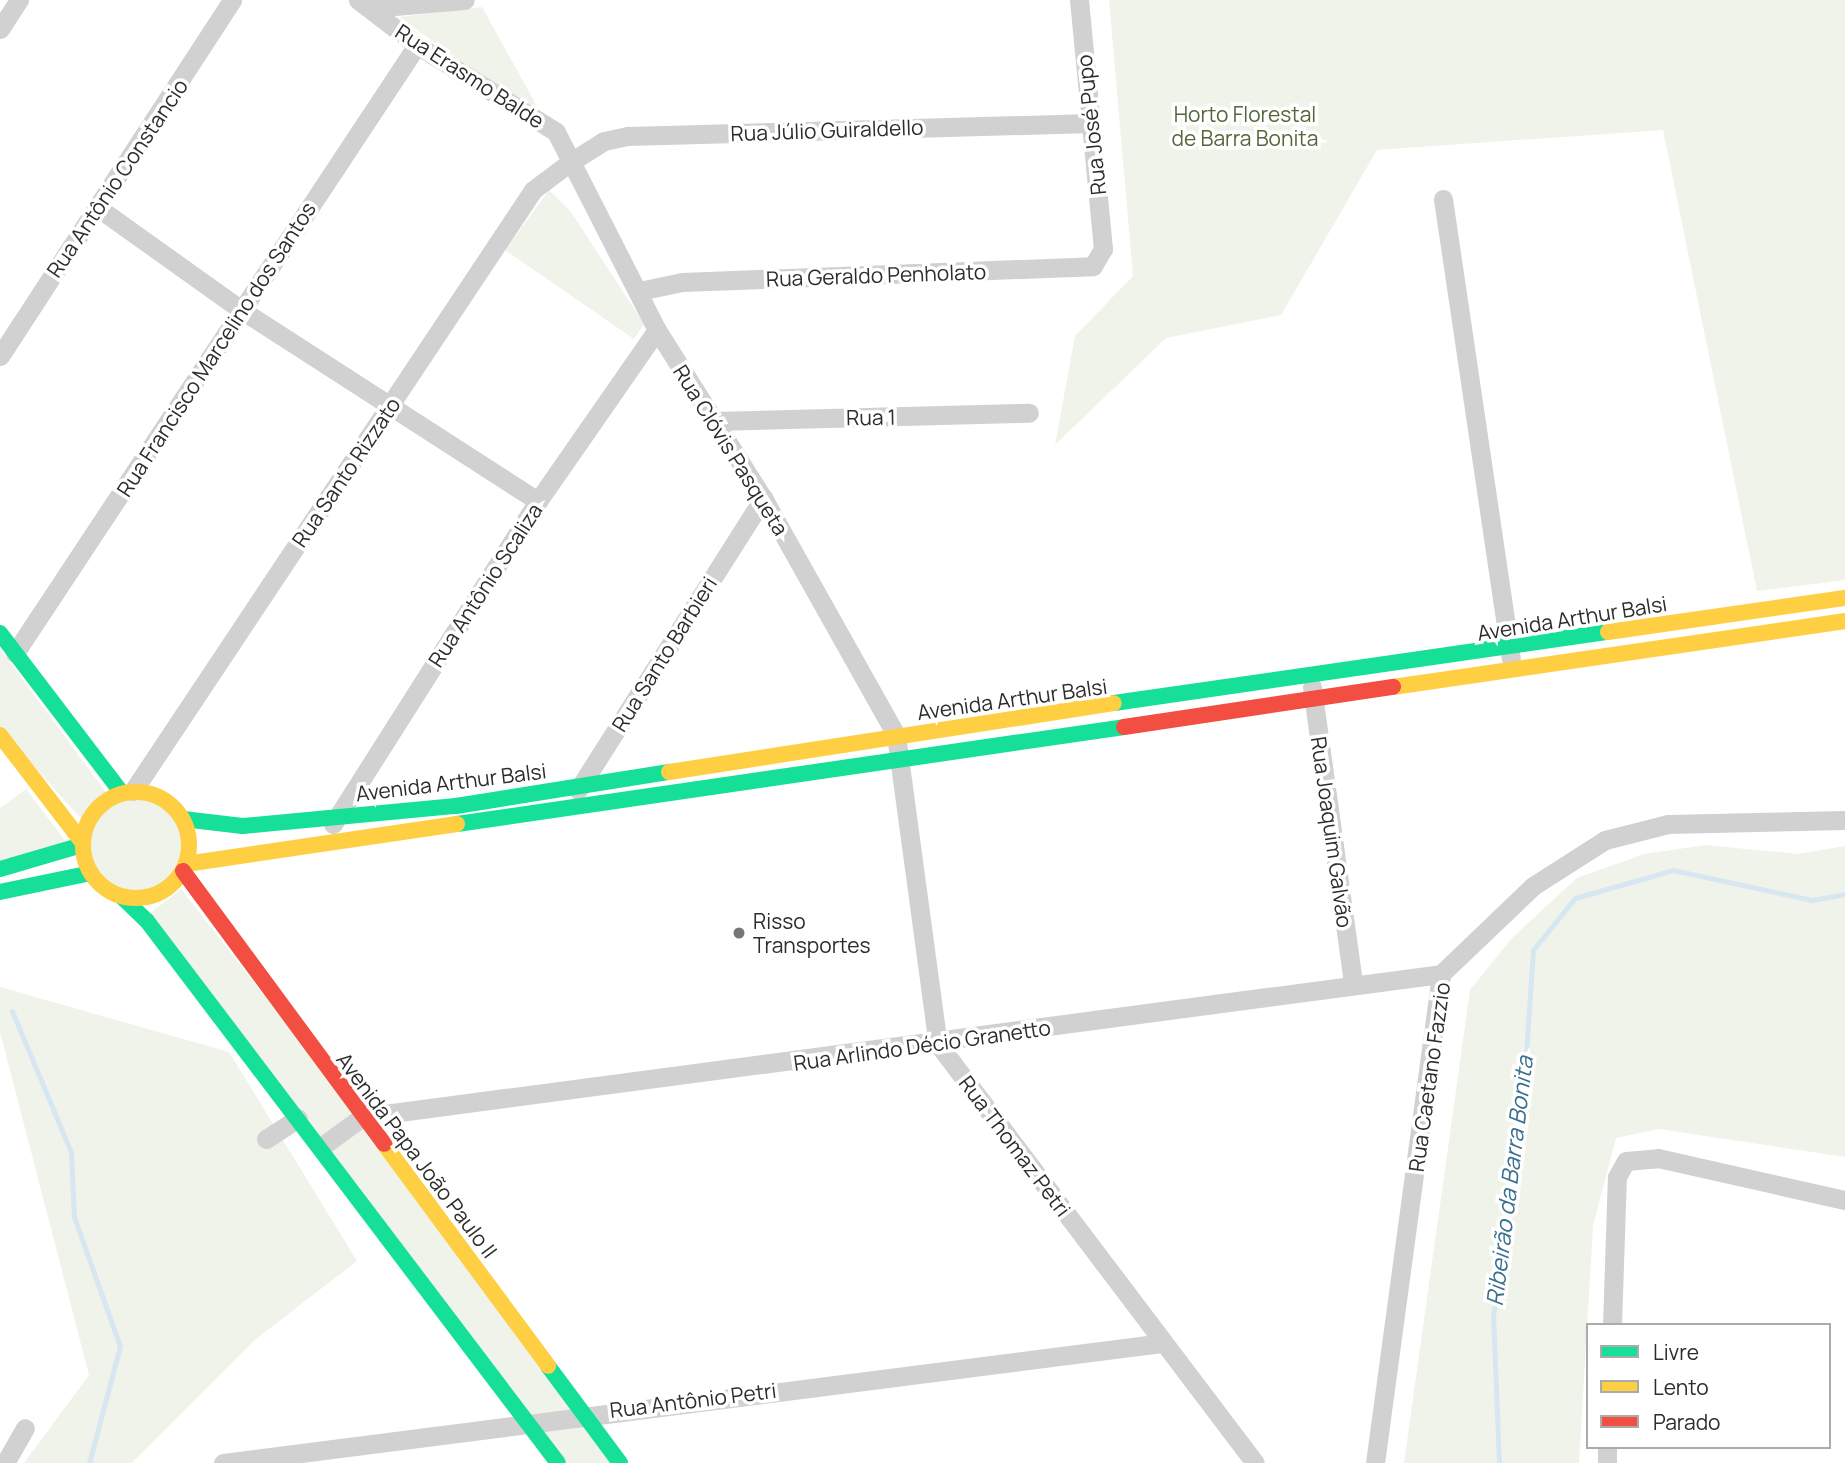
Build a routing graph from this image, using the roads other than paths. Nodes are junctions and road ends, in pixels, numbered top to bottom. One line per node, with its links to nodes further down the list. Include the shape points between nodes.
1 (19, 0): 6 (street)
2 (232, 0): 11 (street, Rua Antônio Constancio)
3 (465, 0): 5 (street)
4 (1079, 0): 8 (street, Rua José Pupo)
5 (364, 4): 7 (street, Rua Erasmo Balde)
6 (0, 29)
7 (417, 46): 9 (street, Rua Erasmo Balde, via 556,132); 14 (street, Rua Francisco Marcelino dos Santos)
8 (1091, 123): 9 (street, Rua Júlio Guiraldello, via 628,136); 12 (street, Rua José Pupo)
9 (569, 163): 13 (street, Rua Clóvis Pasqueta); 17 (street, Rua Santo Rizzato, via 533,190)
10 (1443, 199): 25 (street)
11 (97, 207): 14 (street); 16 (street, Rua Antônio Constancio)
12 (1104, 249): 13 (street, Rua Geraldo Penholato, via 1087,269 694,281)
13 (639, 291): 15 (street, Rua Clóvis Pasqueta)
14 (243, 311): 17 (street); 26 (street, Rua Francisco Marcelino dos Santos)
15 (657, 330): 19 (street, Rua Clóvis Pasqueta); 21 (street, Rua Antônio Scaliza)
16 (0, 356)
17 (391, 404): 21 (street); 36 (street, Rua Santo Rizzato)
18 (1029, 413): 19 (street, Rua 1)
19 (713, 421): 20 (street, Rua Clóvis Pasqueta)
20 (763, 498): 32 (street, Rua Clóvis Pasqueta); 35 (street, Rua Santo Barbieri)
21 (538, 501): 38 (street, Rua Antônio Scaliza)
22 (1845, 598): 25 (main road, Avenida Arthur Balsi)
23 (1845, 621): 27 (main road, Avenida Arthur Balsi)
24 (0, 633): 26 (main road)
25 (1509, 648): 27 (street); 28 (main road, Avenida Arthur Balsi)
26 (15, 653): 36 (main road)
27 (1513, 673): 29 (main road, Avenida Arthur Balsi)
28 (1311, 679): 29 (street, Rua Joaquim Galvão); 30 (main road, Avenida Arthur Balsi)
29 (1314, 702): 33 (main road, Avenida Arthur Balsi); 49 (street, Rua Joaquim Galvão)
30 (1027, 718): 32 (main road, Avenida Arthur Balsi); 33 (main road)
31 (0, 735): 41 (main road)
32 (897, 735): 34 (street, Rua Thomaz Petri); 35 (main road, Avenida Arthur Balsi)
33 (1030, 740): 34 (main road, Avenida Arthur Balsi)
34 (900, 759): 37 (main road, Avenida Arthur Balsi); 50 (street, Rua Thomaz Petri)
35 (580, 786): 37 (street, Rua Santo Barbieri); 38 (main road, Avenida Arthur Balsi)
36 (127, 792): 39 (main road, via 157,796); 41 (main road, via 93,812)
37 (568, 811): 42 (main road, Avenida Arthur Balsi)
38 (337, 817): 39 (main road, Avenida Arthur Balsi, via 243,826); 42 (street, Rua Antônio Scaliza)
39 (183, 819): 43 (main road, via 189,836)
40 (1845, 820): 48 (street, Rua Caetano Fazzio, via 1668,824 1605,840 1533,886)
41 (82, 844): 44 (main road); 45 (main road)
42 (321, 846): 43 (main road, Avenida Arthur Balsi)
43 (185, 868): 47 (main road, via 157,894); 51 (main road, Avenida Papa João Paulo II)
44 (0, 869)
45 (91, 873): 46 (main road); 47 (main road)
46 (0, 892)
47 (122, 897): 52 (main road, via 148,921)
48 (1441, 974): 49 (street, Rua Arlindo Décio Granetto); 66 (street, Rua Caetano Fazzio)
49 (1353, 984): 50 (street, Rua Arlindo Décio Granetto)
50 (938, 1044): 51 (street, Rua Arlindo Décio Granetto); 57 (street, Rua Thomaz Petri)
51 (362, 1117): 54 (street); 58 (main road, Avenida Papa João Paulo II)
52 (298, 1118): 53 (street); 54 (main road)
53 (266, 1139)
54 (321, 1147): 59 (main road)
55 (1845, 1200): 56 (street, via 1658,1158 1626,1161 1617,1177)
56 (1612, 1323)
57 (1163, 1343): 58 (street, Rua Antônio Petri); 65 (street, Rua Thomaz Petri)
58 (583, 1413): 59 (street, Rua Antônio Petri); 64 (main road, Avenida Papa João Paulo II)
59 (526, 1423): 62 (street, Rua Antônio Petri); 63 (main road)
60 (25, 1429): 61 (street)
61 (5, 1463)
62 (223, 1463)
63 (558, 1463)
64 (621, 1463)
65 (1255, 1463)
66 (1375, 1463)

